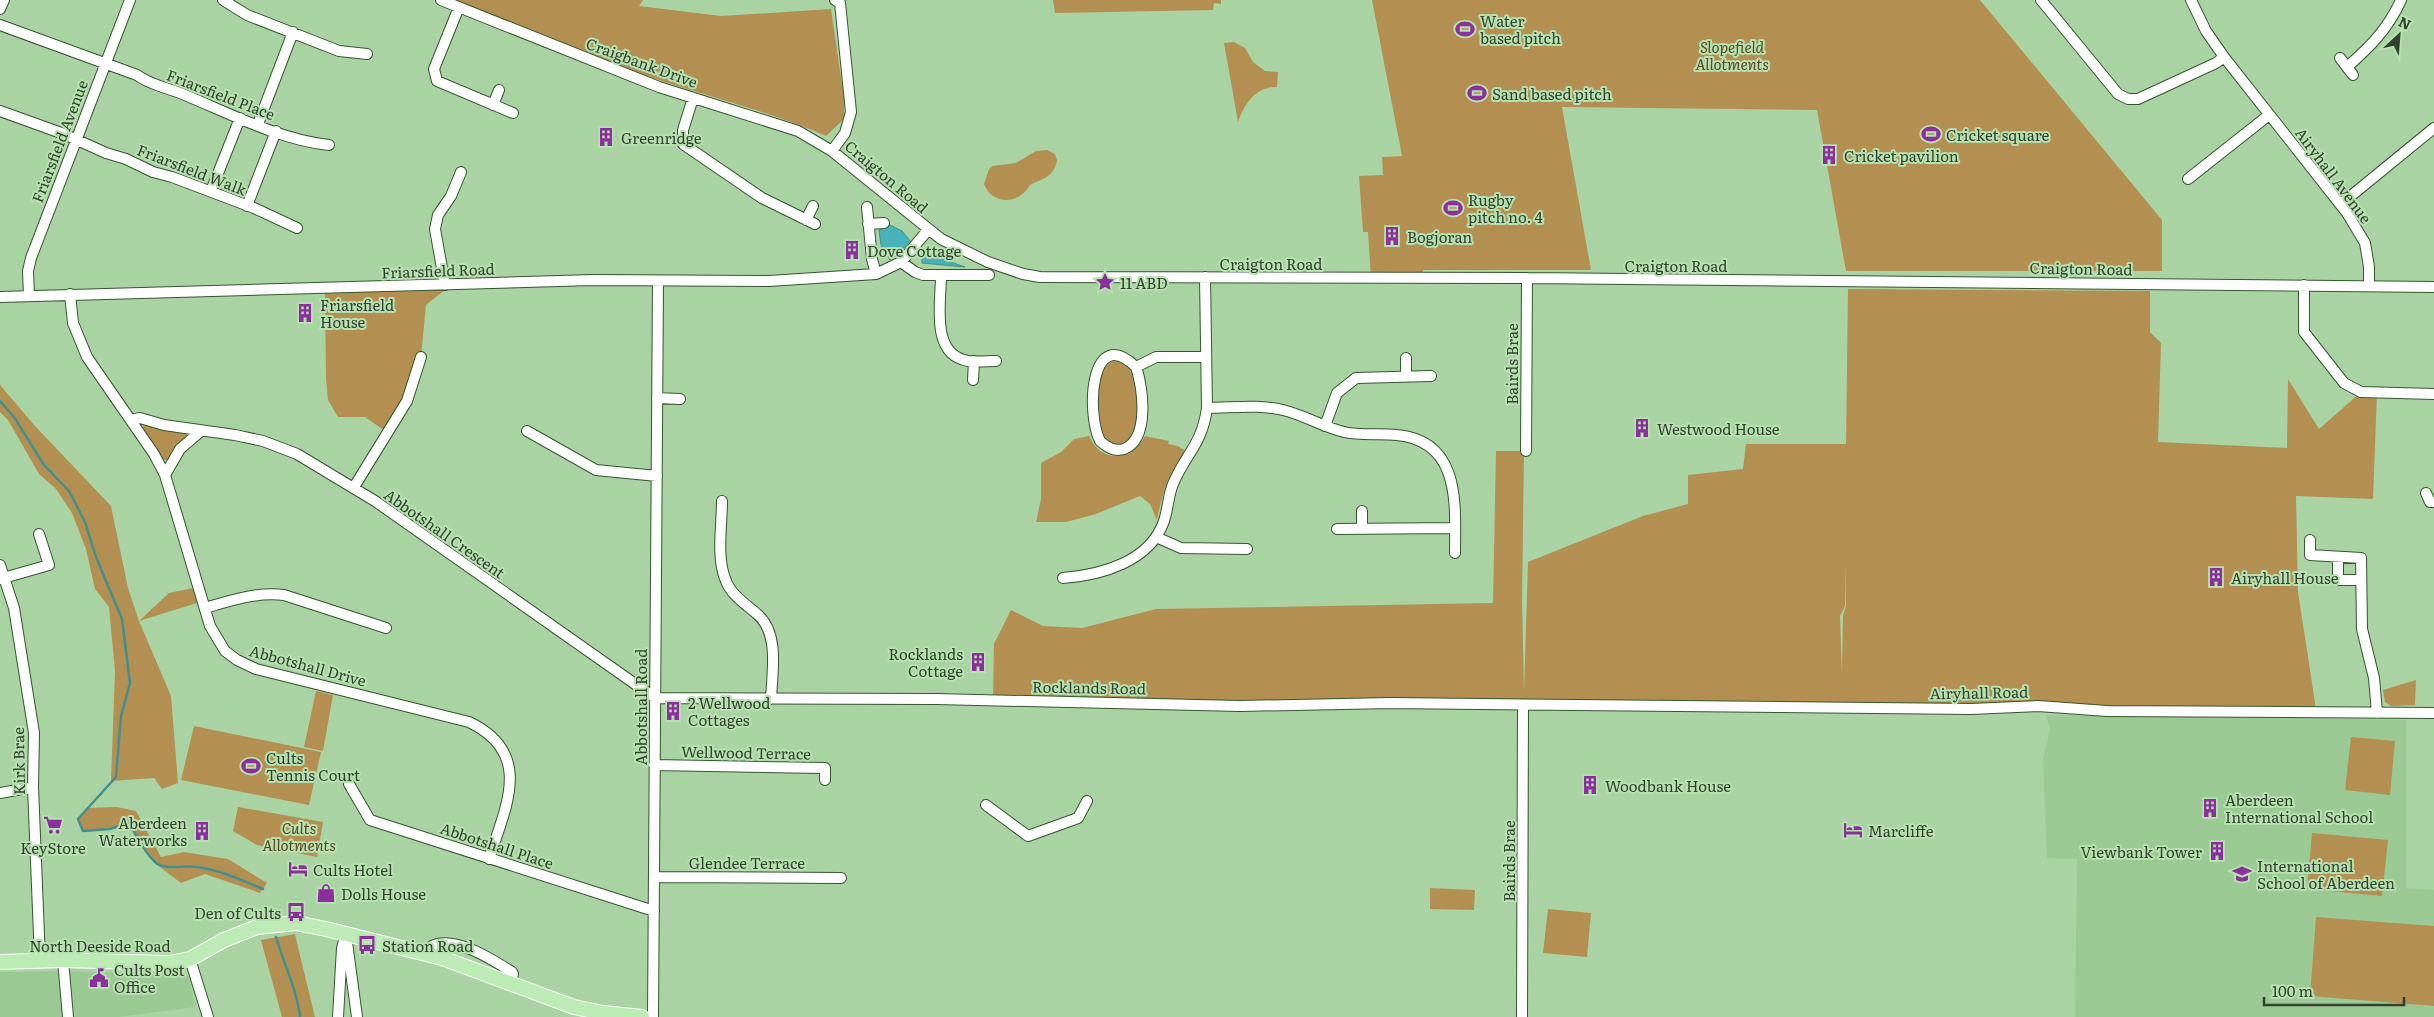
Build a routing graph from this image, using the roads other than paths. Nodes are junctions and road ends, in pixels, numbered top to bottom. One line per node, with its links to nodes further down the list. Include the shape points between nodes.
1 (4, 0): 10 (street)
2 (130, 0): 15 (street, Friarsfield Avenue)
3 (223, 0): 12 (street, via 247,15)
4 (442, 0): 9 (street, Craigbank Drive)
5 (835, 0): 29 (street, Craigton Road, via 840,4 851,112 845,132)
6 (2041, 0): 14 (street, via 2118,94 2128,99 2138,99)
7 (2191, 0): 14 (street, Airyhall Avenue, via 2206,31)
8 (2401, 0): 16 (street, via 2375,43)
9 (459, 7): 18 (street, Craigbank Drive); 19 (street, via 434,75 443,85)
10 (0, 9)
11 (0, 25): 15 (street, Friarsfield Place)
12 (293, 32): 13 (street, via 339,51); 24 (street)
13 (367, 54)
14 (2224, 57): 22 (street, Airyhall Avenue)
15 (105, 64): 23 (street, Friarsfield Place); 27 (street, Friarsfield Avenue)
16 (2347, 67)
17 (499, 90): 19 (street)
18 (693, 98): 29 (street, Craigbank Drive, via 798,131); 35 (street, via 682,130 683,144 762,198 811,222)
19 (493, 105): 21 (street)
20 (0, 111): 27 (street, Friarsfield Walk)
21 (512, 113)
22 (2269, 115): 31 (street); 33 (street, Airyhall Avenue)
23 (240, 118): 24 (street, Friarsfield Place); 32 (street)
24 (258, 124): 26 (street, Friarsfield Place)
25 (2434, 128): 33 (street)
26 (276, 131): 28 (street, Friarsfield Place, via 304,142); 34 (street)
27 (76, 140): 32 (street, Friarsfield Walk); 53 (street, Friarsfield Avenue, via 31,258)
28 (329, 145)
29 (832, 152): 40 (street, Craigton Road)
30 (460, 172): 48 (street, via 451,196 438,215 435,228)
31 (2188, 179)
32 (211, 192): 34 (street, Friarsfield Walk)
33 (2341, 204): 50 (street, Airyhall Avenue, via 2365,243)
34 (247, 206): 39 (street, Friarsfield Walk)
35 (813, 206)
36 (867, 207): 38 (street)
37 (884, 223): 38 (street)
38 (868, 224): 42 (street)
39 (297, 228)
40 (928, 230): 41 (street, Craigton Road); 45 (street, Craigton Road, via 988,262 1031,275)
41 (901, 262): 42 (street, Craigton Road); 44 (street, via 915,272)
42 (876, 274): 47 (street, Friarsfield Road, via 769,281)
43 (989, 275): 44 (street)
44 (941, 276): 58 (street, via 942,339 955,355)
45 (1205, 277): 46 (street, Craigton Road); 56 (street)
46 (1527, 278): 49 (street, Craigton Road); 72 (street, Bairds Brae)
47 (658, 281): 48 (street, Friarsfield Road); 65 (street, Abbotshall Road)
48 (445, 285): 52 (street, Friarsfield Road)
49 (2304, 285): 50 (street, Craigton Road); 64 (street, via 2304,332 2344,383 2361,392)
50 (2369, 286): 51 (street, Craigton Road)
51 (2434, 287)
52 (70, 294): 53 (street, Friarsfield Road); 68 (street, Abbotshall Drive, via 78,340)
53 (29, 296): 54 (street, Friarsfield Road)
54 (0, 297)
55 (421, 357): 75 (street, via 407,401)
56 (1206, 357): 60 (street, via 1156,357); 67 (street)
57 (1406, 358): 61 (street)
58 (974, 361): 59 (street); 63 (street)
59 (996, 361)
60 (1136, 367): 60 (street, via 1124,358 1106,358 1093,380 1092,416 1096,433 1100,441 1114,450 1122,450 1134,442 1141,425 1142,396)
61 (1406, 376): 62 (street); 69 (street, via 1356,378 1337,393)
62 (1432, 376)
63 (973, 380)
64 (2434, 394)
65 (657, 398): 66 (street); 74 (street, Abbotshall Road)
66 (680, 399)
67 (1207, 408): 69 (street, via 1275,408); 82 (street, via 1198,442 1173,484)
68 (131, 420): 70 (street, Abbotshall Crescent, via 140,418); 73 (street, Abbotshall Drive)
69 (1325, 426): 78 (street, via 1346,432 1398,435 1425,445 1441,458 1452,478)
70 (201, 431): 73 (street, via 180,449); 75 (street, Abbotshall Crescent, via 235,435 284,447)
71 (527, 431): 74 (street, via 596,470)
72 (1526, 451)
73 (165, 475): 91 (street, Abbotshall Drive)
74 (657, 476): 93 (street, Abbotshall Road)
75 (354, 487): 93 (street, Abbotshall Crescent)
76 (722, 501): 94 (street, via 722,564 726,583 760,616 769,631)
77 (1362, 511): 80 (street)
78 (1455, 528): 80 (street); 85 (street)
79 (1337, 529): 80 (street)
80 (1362, 529)
81 (39, 534): 88 (street, via 49,565)
82 (1156, 537): 84 (street, via 1181,548); 89 (street, via 1136,556 1108,571)
83 (2310, 540): 86 (street, via 2310,555)
84 (1247, 548)
85 (1455, 553)
86 (2338, 558): 90 (street, via 2338,580); 90 (street, via 2361,558)
87 (0, 565): 88 (street, Kirk Brae)
88 (3, 578): 101 (street, Kirk Brae, via 14,608 34,733)
89 (1063, 578)
90 (2361, 580): 96 (street, via 2362,629 2374,678)
91 (205, 608): 92 (street, via 266,593 284,595); 105 (street, Abbotshall Drive, via 210,626 225,650 250,668 469,722 495,738 511,772 511,789)
92 (386, 628)
93 (655, 698): 94 (street, Rocklands Road); 98 (street, Abbotshall Road)
94 (771, 699): 95 (street, Rocklands Road, via 1240,706)
95 (1523, 705): 96 (street, Airyhall Road, via 2038,706 2107,711); 120 (street, Bairds Brae)
96 (2377, 713): 97 (street, Airyhall Road)
97 (2434, 713)
98 (654, 765): 99 (street, Wellwood Terrace, via 826,768); 106 (street, Abbotshall Road)
99 (825, 780)
100 (349, 784): 105 (street, Abbotshall Place, via 370,820)
101 (32, 787): 102 (street); 111 (street, Kirk Brae)
102 (0, 793)
103 (1087, 801): 104 (street, via 1078,818 1028,836)
104 (986, 805)
105 (489, 859): 108 (street, Abbotshall Place)
106 (654, 877): 107 (street, Glendee Terrace); 108 (street, Abbotshall Road)
107 (840, 878)
108 (654, 911): 119 (street, Abbotshall Road)
109 (346, 934): 110 (main road, North Deeside Road, via 296,923 269,924 224,940); 116 (street, via 342,948); 117 (street); 118 (main road, North Deeside Road, via 428,954 574,1007)
110 (190, 958): 112 (main road, North Deeside Road, via 124,963); 115 (street)
111 (40, 960): 112 (main road, North Deeside Road); 113 (main road, North Deeside Road)
112 (63, 960): 114 (street)
113 (0, 962)
114 (68, 1017)
115 (208, 1017)
116 (338, 1017)
117 (357, 1017)
118 (642, 1017)
119 (653, 1017)
120 (1522, 1017)

